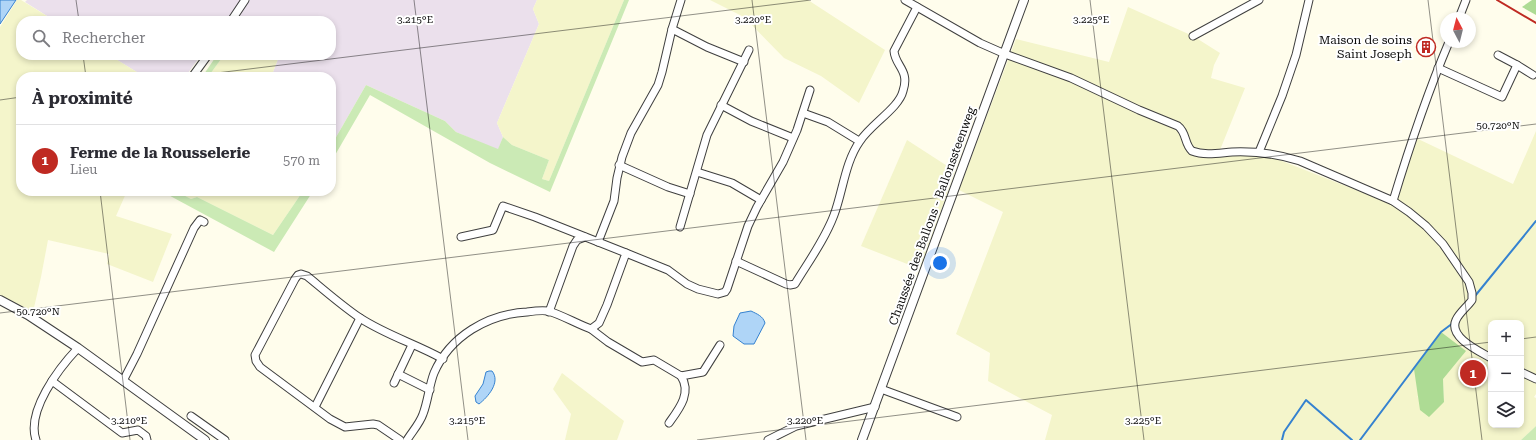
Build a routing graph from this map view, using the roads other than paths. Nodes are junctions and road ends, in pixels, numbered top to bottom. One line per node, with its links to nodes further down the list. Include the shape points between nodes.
1 (245, 0): 10 (street)
2 (681, 0): 11 (street)
3 (905, 0): 8 (street)
4 (1024, 0): 15 (street, Chaussée des Ballons - Ballonssteenweg)
5 (1259, 0): 12 (street)
6 (1309, 0): 28 (street, via 1296,55)
7 (1466, 0): 9 (street)
8 (917, 7): 15 (street, via 980,43); 27 (street, via 894,51 904,78 901,98)
9 (1461, 12)
10 (234, 16)
11 (672, 29): 18 (street); 29 (street, via 658,85 631,134)
12 (1193, 36)
13 (1446, 48): 20 (street)
14 (748, 50): 18 (street)
15 (1005, 54): 28 (street, via 1071,78 1177,125 1183,130 1186,144 1192,151 1203,154); 57 (street, Chaussée des Ballons - Ballonssteenweg)
16 (1498, 55): 19 (street)
17 (204, 60): 21 (street)
18 (744, 62): 24 (street)
19 (1517, 65): 20 (street, via 1502,97); 22 (street)
20 (1438, 68): 33 (street)
21 (196, 72)
22 (1533, 75)
23 (810, 90): 25 (street)
24 (721, 105): 26 (street, via 751,121); 30 (street, via 707,135)
25 (803, 113): 26 (street); 27 (street, via 828,122)
26 (793, 138): 32 (street, via 783,162)
27 (859, 141): 40 (street, via 831,223 795,284 786,284)
28 (1259, 152): 33 (street, via 1300,161)
29 (619, 165): 31 (street); 38 (street, via 614,201)
30 (697, 172): 31 (street); 32 (street, via 726,181)
31 (690, 194): 35 (street)
32 (761, 200): 40 (street, via 748,226)
33 (1392, 201): 48 (street, via 1426,226 1443,244 1469,282 1472,300 1456,319 1455,328 1457,335)
34 (204, 222): 55 (street, via 200,220 194,228)
35 (680, 227)
36 (461, 237): 37 (street, via 493,230 503,206)
37 (585, 237): 38 (street); 42 (street, via 577,240 573,246)
38 (598, 242): 39 (street)
39 (626, 253): 40 (street, via 668,270 692,286 721,294 727,289); 44 (street, via 599,323)
40 (736, 261)
41 (0, 300): 47 (street)
42 (549, 312): 44 (street); 49 (street, via 511,314 484,322 464,334)
43 (360, 318): 45 (street); 59 (street); 59 (street, via 306,276 298,275 255,355 260,367)
44 (591, 329): 52 (street, via 642,362 654,360)
45 (412, 345): 49 (street); 51 (street)
46 (720, 345): 52 (street, via 703,372)
47 (78, 348): 54 (street, via 64,362); 55 (street)
48 (1488, 356)
49 (443, 359): 58 (street, via 434,373)
50 (1524, 373): 53 (street)
51 (398, 374): 56 (street); 58 (street)
52 (681, 376): 63 (street, via 686,395)
53 (1536, 379)
54 (52, 381): 64 (street); 65 (street, via 34,418)
55 (123, 381): 67 (street)
56 (394, 383)
57 (881, 389): 60 (street, Chaussée des Ballons - Ballonssteenweg); 62 (street)
58 (430, 390): 70 (street, via 423,416)
59 (315, 406): 69 (street, via 345,428 378,424)
60 (875, 407): 71 (street, via 796,426); 72 (street, Chaussée des Ballons - Ballonssteenweg)
61 (191, 416): 68 (street)
62 (957, 417)
63 (669, 423)
64 (122, 436): 66 (street, via 138,430)
65 (36, 440)
66 (147, 440)
67 (204, 440)
68 (225, 440)
69 (400, 440)
70 (407, 440)
71 (768, 440)
72 (862, 440)

